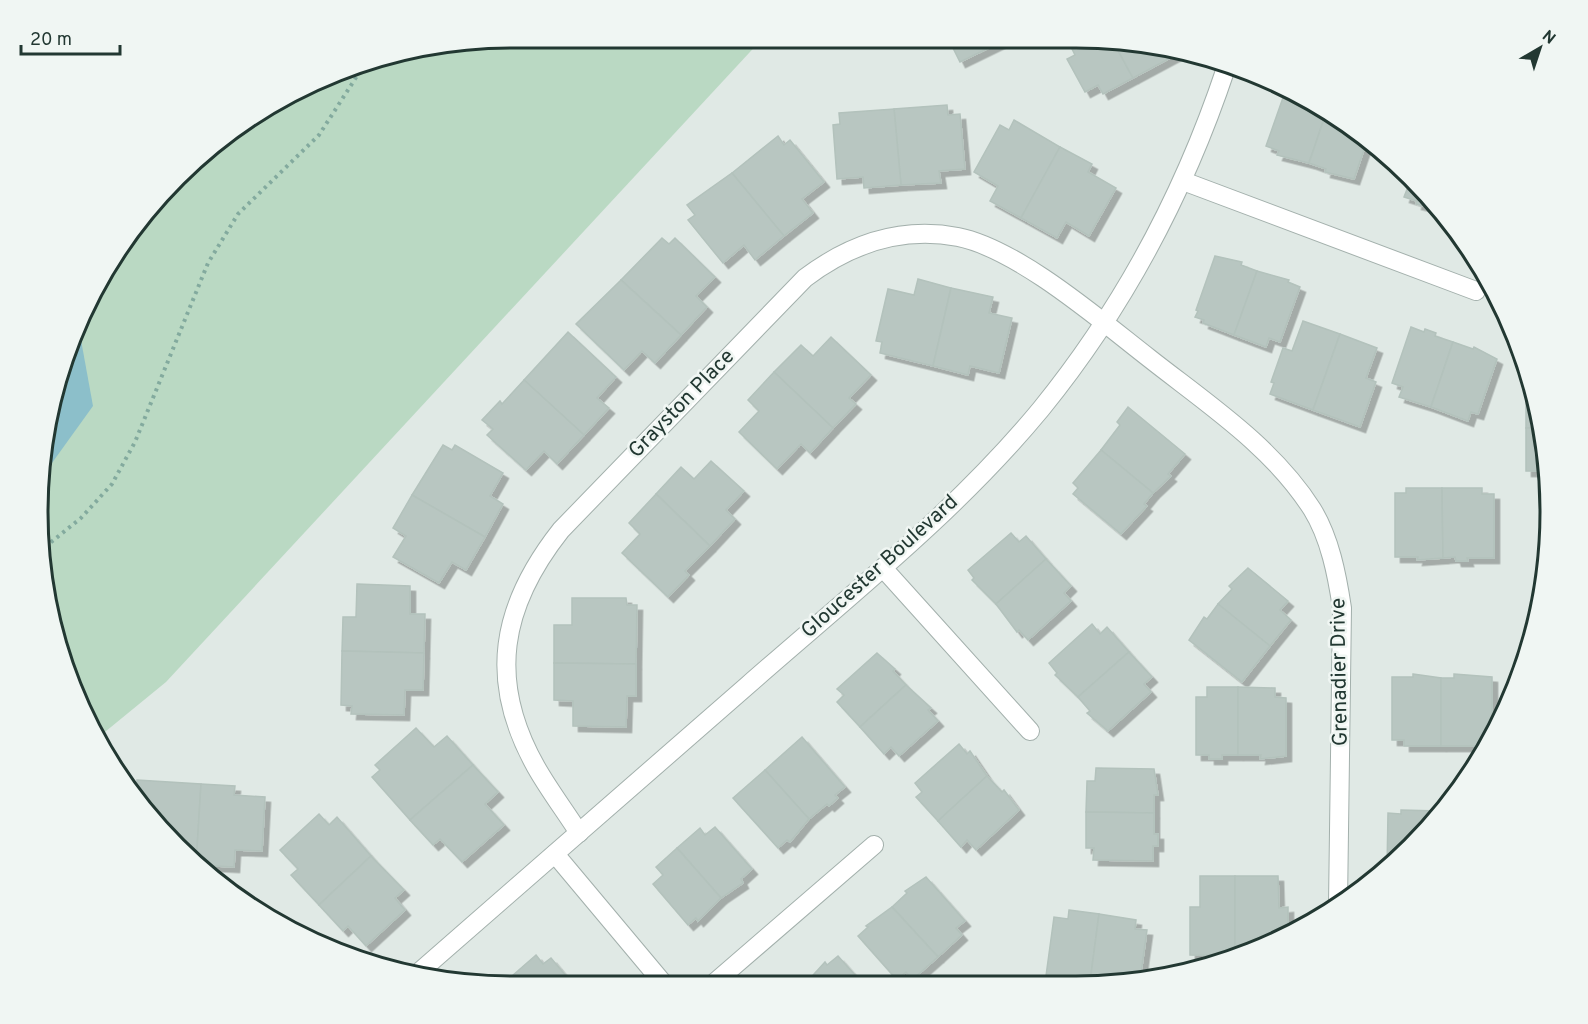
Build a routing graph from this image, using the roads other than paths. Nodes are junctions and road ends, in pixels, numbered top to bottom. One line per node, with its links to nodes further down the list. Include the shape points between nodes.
1 (1224, 73): 2 (street, Gloucester Boulevard)
2 (1183, 181): 3 (street); 4 (street, Gloucester Boulevard)
3 (1476, 291)
4 (1103, 322): 5 (street, Gloucester Boulevard, via 1040,410 1002,453); 7 (street, Grayston Place, via 1005,255 959,237 935,234 898,235 851,248 828,261 784,299 561,530 528,575 516,604 506,652 506,681 513,712 536,768); 10 (street, Grenadier Drive, via 1245,434 1295,485 1326,540 1337,573 1342,608)
5 (883, 568): 6 (street); 7 (street, Gloucester Boulevard)
6 (1030, 731)
7 (579, 833): 9 (street, Gloucester Boulevard)
8 (874, 845): 13 (street)
9 (555, 854): 11 (street, Gloucester Boulevard); 12 (street)
10 (1338, 895)
11 (424, 968)
12 (657, 976)
13 (722, 976)

